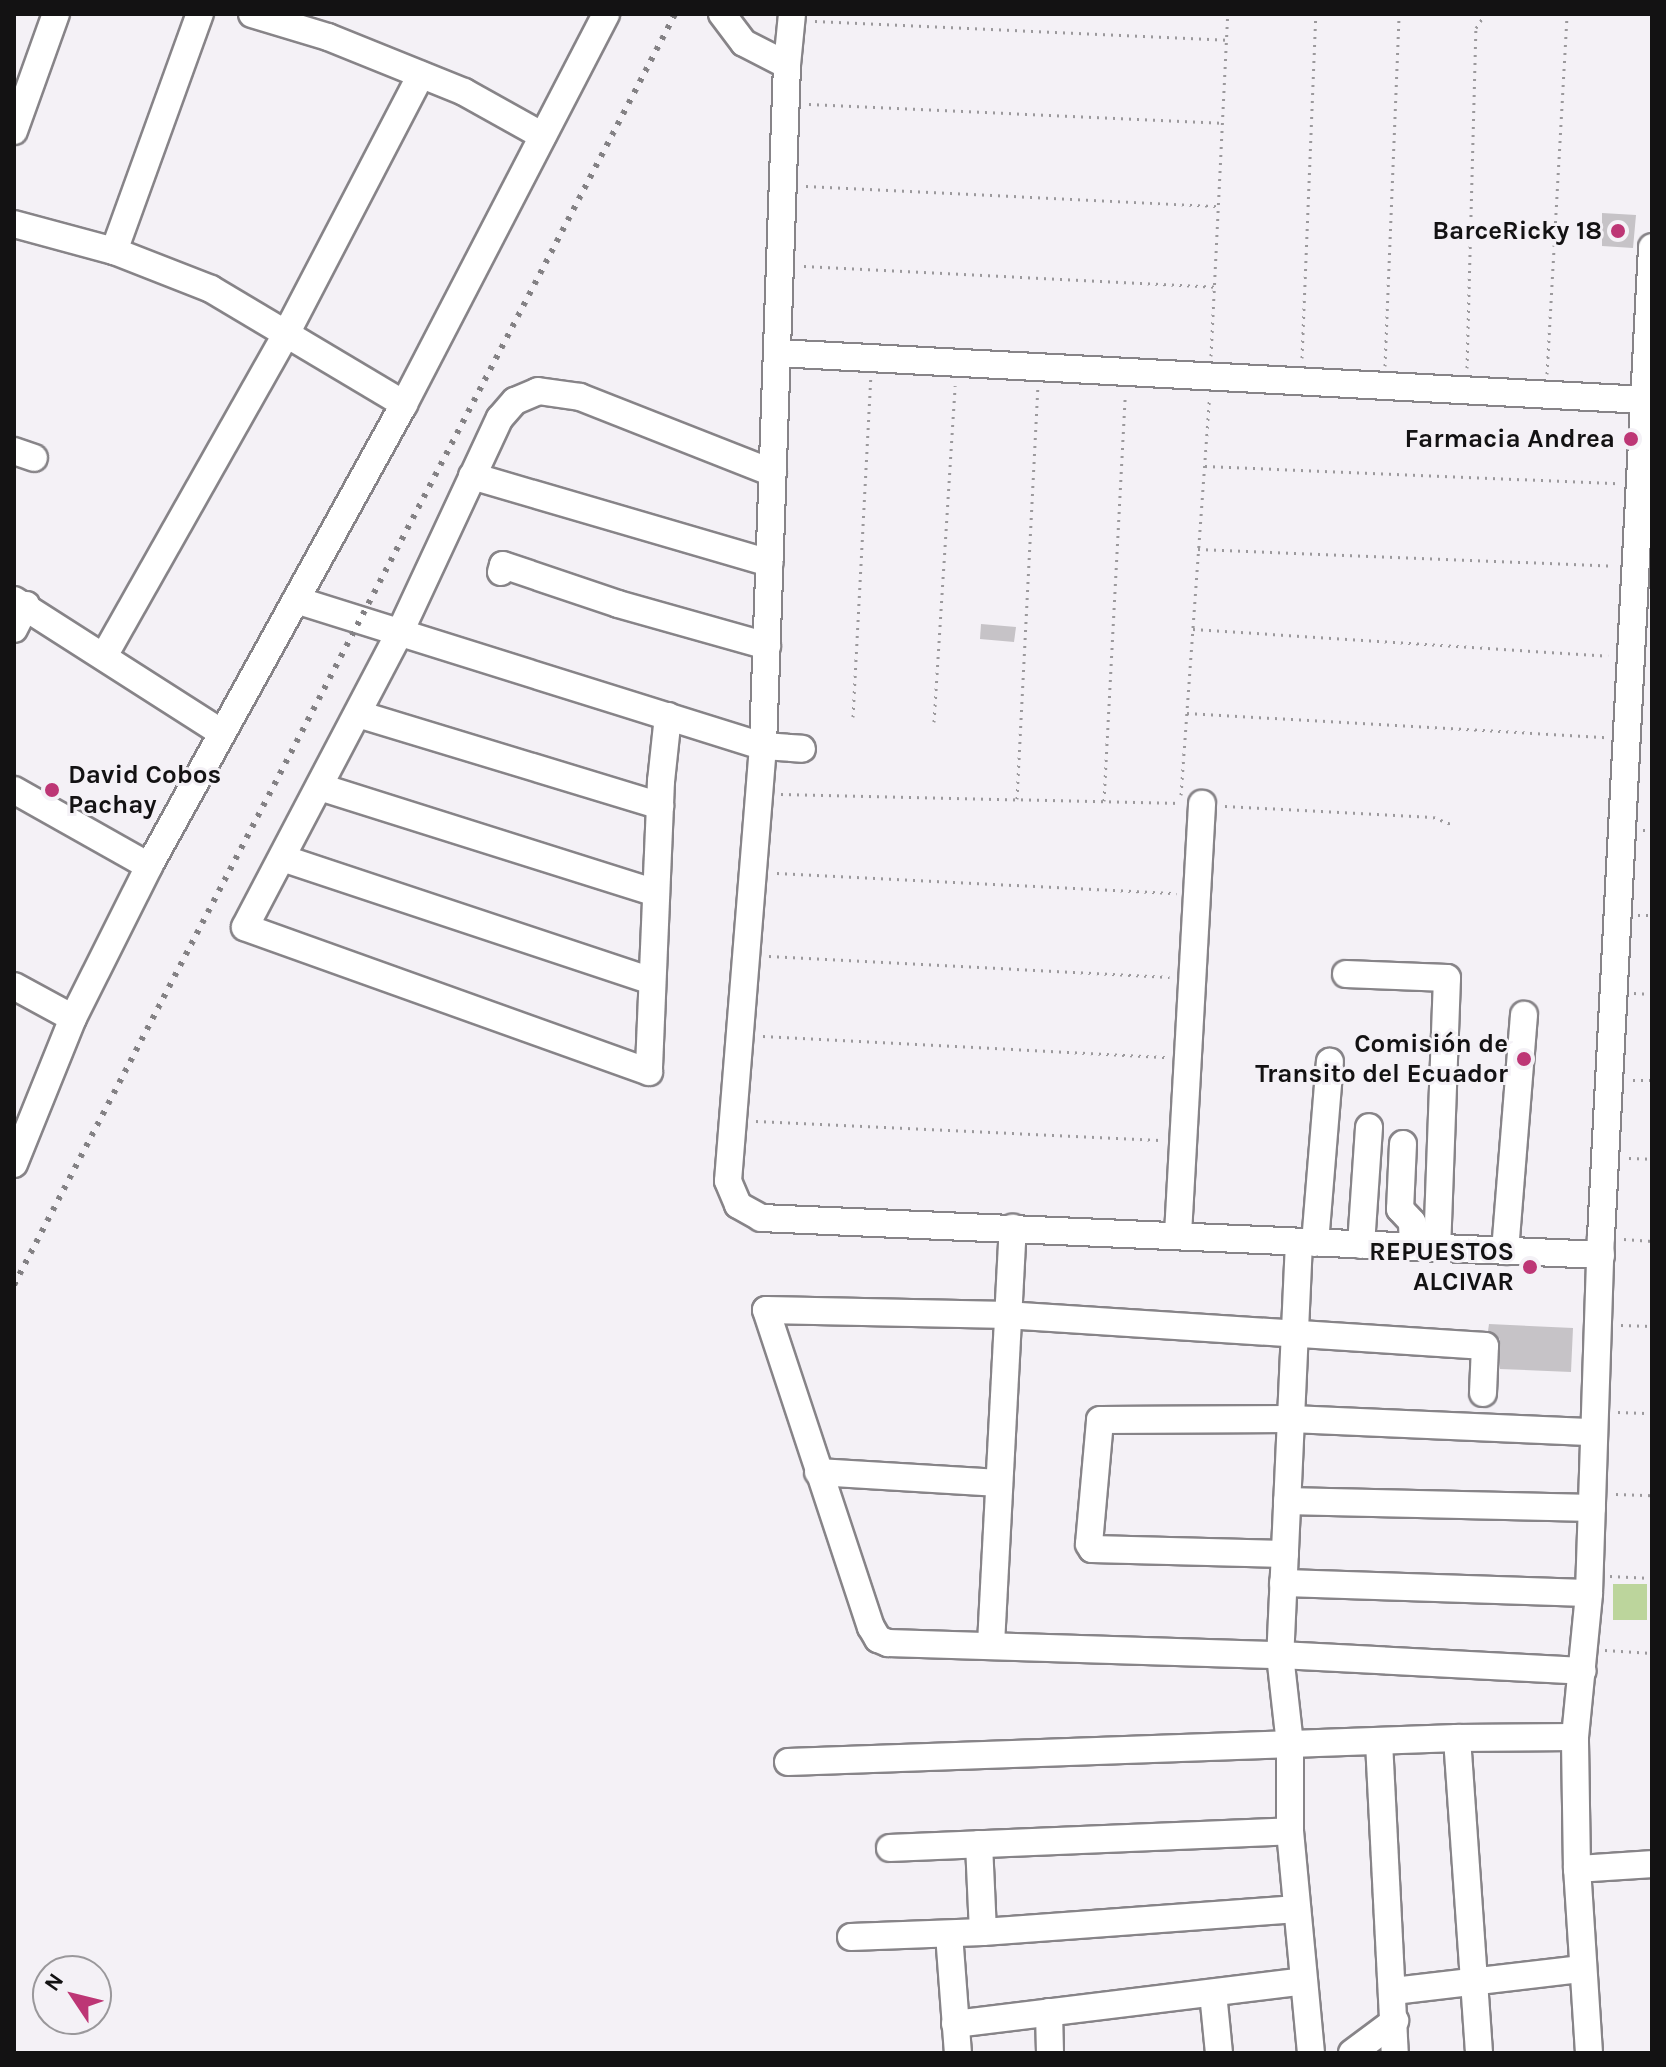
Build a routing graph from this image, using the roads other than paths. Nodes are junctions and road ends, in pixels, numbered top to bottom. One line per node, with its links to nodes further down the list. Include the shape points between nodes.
1 (56, 14): 9 (street)
2 (200, 14): 13 (street)
3 (252, 14): 8 (street, via 328,37)
4 (606, 14): 10 (street)
5 (722, 14): 7 (street, via 744,43)
6 (791, 17): 7 (street)
7 (787, 65): 15 (street)
8 (421, 75): 10 (street, via 464,92); 14 (street)
9 (14, 131)
10 (543, 136): 17 (street)
11 (14, 224): 13 (street)
12 (1652, 247): 16 (street)
13 (114, 251): 14 (street, via 211,289)
14 (286, 334): 17 (street); 27 (street)
15 (777, 353): 16 (street); 18 (street)
16 (1646, 400): 53 (street, via 1628,738 1612,853)
17 (404, 404): 22 (street)
18 (773, 473): 19 (street, via 580,397 538,391 515,401 500,418); 20 (street)
19 (472, 476): 20 (street); 25 (street)
20 (770, 563): 26 (street)
21 (501, 572): 26 (street, via 503,565)
22 (296, 600): 25 (street); 30 (street)
23 (20, 602): 24 (street); 27 (street)
24 (14, 629)
25 (400, 632): 28 (street); 29 (street)
26 (767, 646): 31 (street)
27 (104, 656): 30 (street)
28 (358, 714): 33 (street); 36 (street)
29 (668, 716): 31 (street); 36 (street)
30 (222, 733): 38 (street)
31 (763, 746): 32 (street); 49 (street, via 728,1181 738,1205 761,1218)
32 (802, 749)
33 (320, 787): 37 (street); 39 (street)
34 (14, 790): 38 (street)
35 (1191, 804): 50 (street, via 1197,894)
36 (660, 806): 39 (street)
37 (282, 858): 41 (street); 41 (street, via 245,927 649,1072)
38 (149, 866): 44 (street)
39 (656, 893): 41 (street)
40 (1346, 974): 54 (street, via 1447,978)
41 (651, 981)
42 (14, 986): 44 (street)
43 (1524, 1015): 55 (street)
44 (73, 1018): 48 (street)
45 (1330, 1062): 51 (street)
46 (1369, 1127): 52 (street)
47 (1403, 1144): 54 (street, via 1400,1209)
48 (14, 1164)
49 (1013, 1228): 50 (street); 56 (street)
50 (1178, 1234): 51 (street)
51 (1307, 1242): 52 (street); 57 (street)
52 (1361, 1245): 54 (street)
53 (1601, 1246): 55 (street); 60 (street)
54 (1425, 1247): 55 (street)
55 (1505, 1251)
56 (1009, 1315): 57 (street); 61 (street, via 766,1310); 62 (street)
57 (1295, 1335): 58 (street, via 1485,1346); 59 (street)
58 (1483, 1393)
59 (1291, 1419): 60 (street); 64 (street); 65 (street, via 1100,1420 1089,1544 1097,1551)
60 (1594, 1421): 63 (street)
61 (818, 1472): 62 (street); 68 (street, via 878,1639)
62 (999, 1483): 68 (street)
63 (1592, 1500): 64 (street); 67 (street)
64 (1287, 1501): 65 (street)
65 (1285, 1554): 66 (street)
66 (1283, 1583): 67 (street); 69 (street)
67 (1590, 1584): 70 (street)
68 (991, 1644): 69 (street)
69 (1280, 1655): 70 (street); 74 (street)
70 (1584, 1660): 71 (street)
71 (1575, 1737): 72 (street); 80 (street)
72 (1457, 1738): 73 (street); 87 (street)
73 (1379, 1742): 74 (street); 88 (street)
74 (1290, 1744): 75 (street); 76 (street)
75 (788, 1762)
76 (1290, 1831): 77 (street); 81 (street)
77 (979, 1844): 78 (street); 82 (street)
78 (890, 1848)
79 (1652, 1864): 80 (street)
80 (1577, 1869): 85 (street)
81 (1297, 1909): 82 (street); 86 (street)
82 (983, 1932): 83 (street)
83 (949, 1934): 84 (street); 92 (street)
84 (851, 1937)
85 (1582, 1969): 87 (street); 100 (street)
86 (1303, 1981): 89 (street); 96 (street)
87 (1472, 1982): 88 (street); 99 (street)
88 (1394, 1991): 91 (street)
89 (1213, 1993): 90 (street); 95 (street)
90 (1049, 2012): 92 (street); 94 (street)
91 (1395, 2021): 97 (street); 98 (street)
92 (955, 2024): 93 (street)
93 (958, 2053)
94 (1050, 2053)
95 (1219, 2053)
96 (1311, 2053)
97 (1352, 2053)
98 (1395, 2053)
99 (1479, 2053)
100 (1589, 2053)

